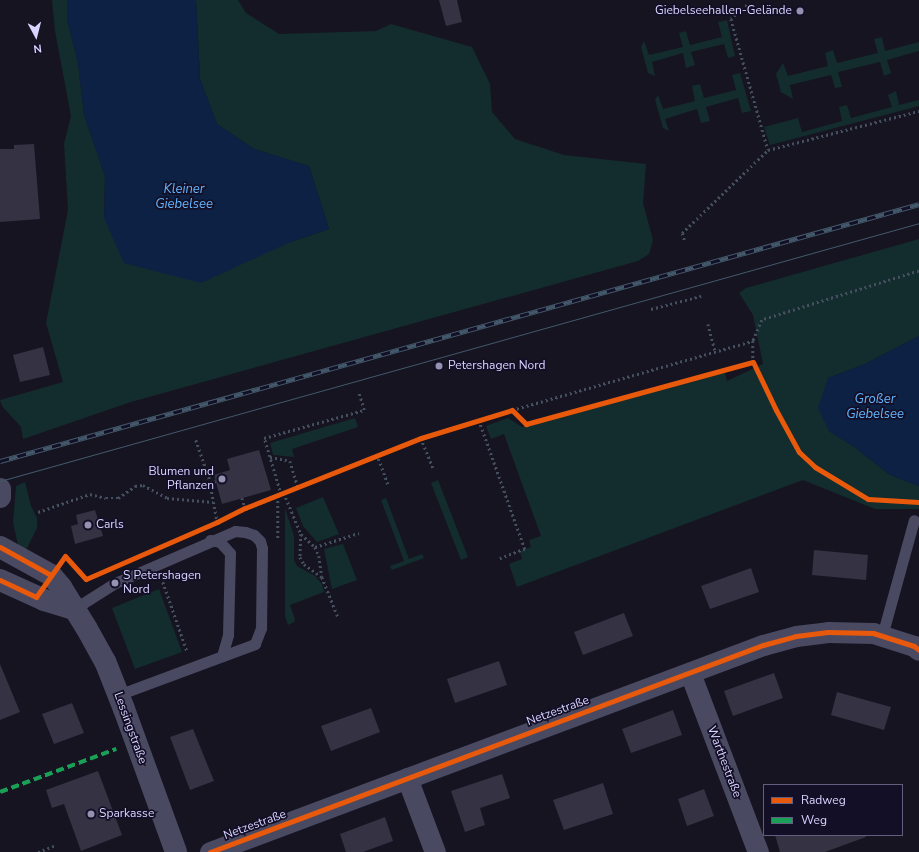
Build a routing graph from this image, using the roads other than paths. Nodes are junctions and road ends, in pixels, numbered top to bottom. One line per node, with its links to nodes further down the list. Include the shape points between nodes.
1 (0, 489): 2 (street)
2 (0, 497)
3 (914, 520): 8 (lane)
4 (210, 540): 7 (lane, via 115,583); 10 (lane, via 220,542 230,553 228,635); 10 (lane, via 235,531 245,532 254,535 262,548 261,628 255,644)
5 (0, 547): 7 (street, Lessingstraße, via 51,575)
6 (0, 580): 7 (street, via 44,600)
7 (74, 609): 12 (street, Lessingstraße, via 104,661)
8 (882, 636): 9 (street, Netzestraße); 11 (street, Netzestraße, via 873,633 828,632 796,636 763,645)
9 (919, 650)
10 (222, 656): 12 (lane)
11 (690, 673): 13 (street, Netzestraße); 17 (street, Warthestraße)
12 (118, 695): 14 (street, Lessingstraße)
13 (407, 778): 15 (street, Netzestraße); 16 (street)
14 (176, 852)
15 (210, 852)
16 (435, 852)
17 (758, 852)

